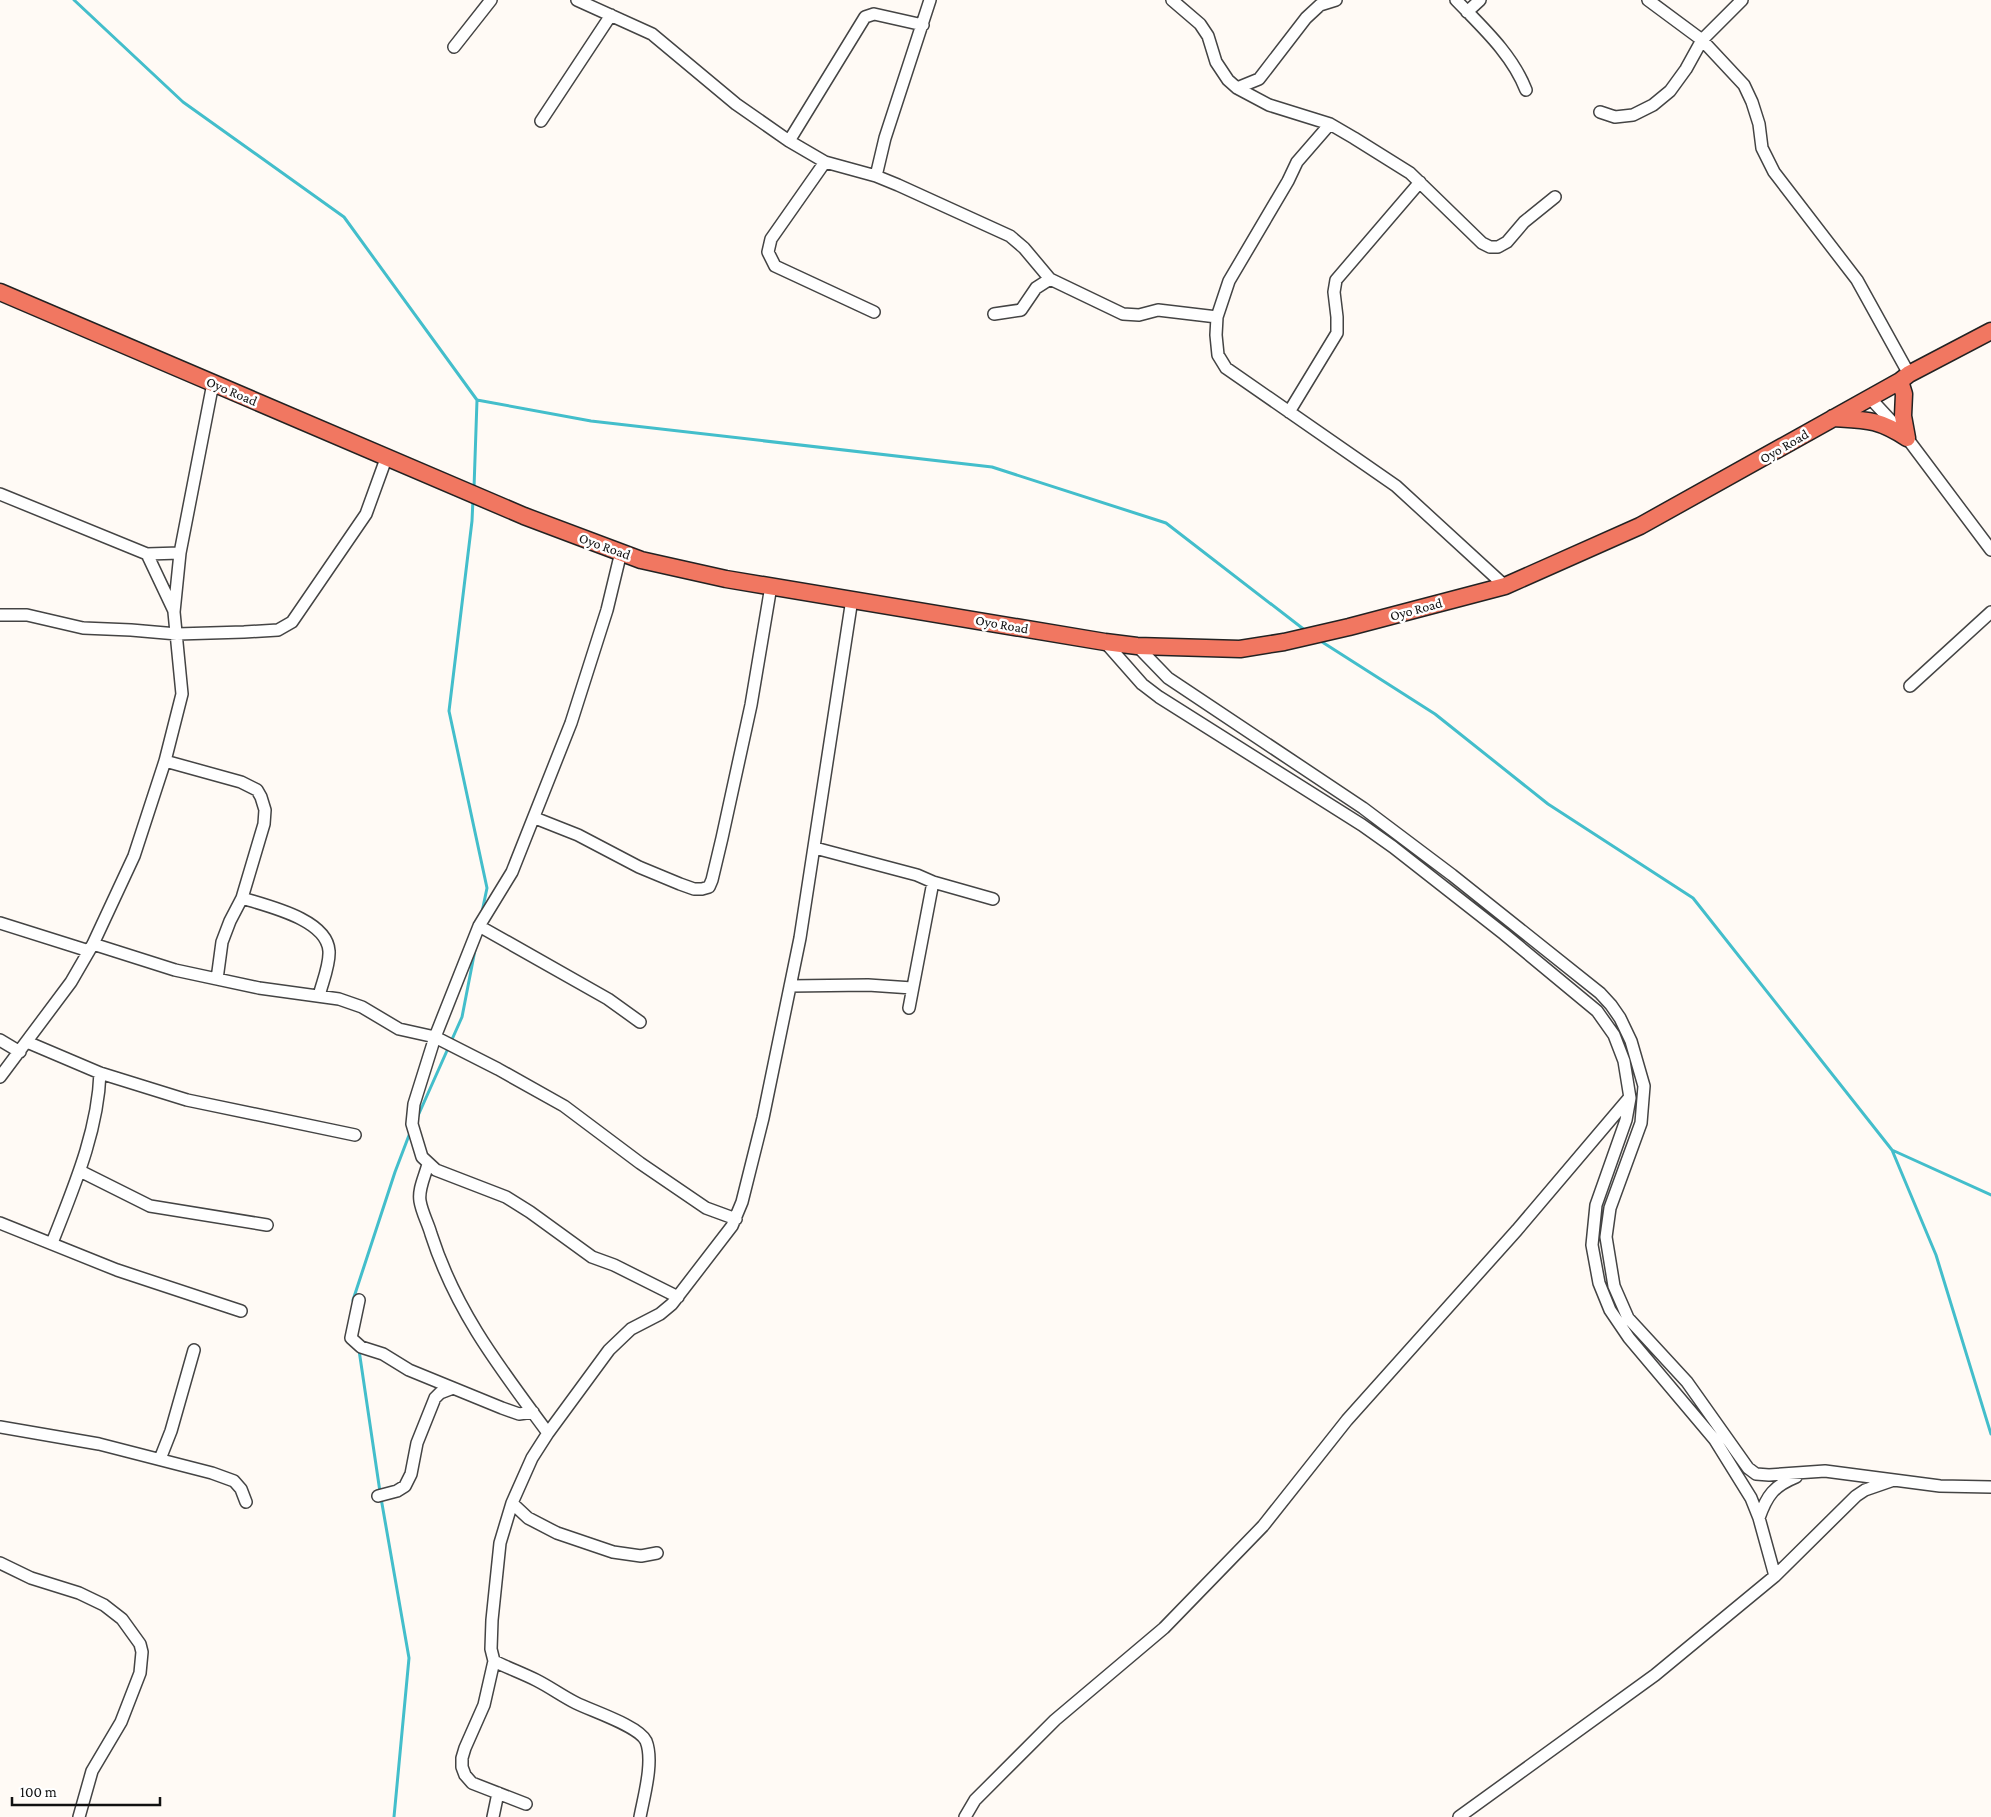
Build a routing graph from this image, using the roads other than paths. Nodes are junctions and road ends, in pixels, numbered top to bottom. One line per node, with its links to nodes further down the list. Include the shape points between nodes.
1 (491, 0): 14 (street)
2 (577, 0): 11 (street)
3 (930, 0): 12 (street)
4 (1172, 0): 15 (street, via 1200,24 1208,36 1216,62)
5 (1336, 0): 15 (street, via 1320,5 1306,18 1259,79)
6 (1456, 0): 10 (street)
7 (1480, 0): 10 (street)
8 (1648, 0): 13 (street)
9 (1742, 0): 13 (street)
10 (1467, 12): 16 (street, via 1502,49 1520,74)
11 (610, 15): 18 (street); 20 (street, via 652,34 736,104)
12 (923, 25): 20 (street, via 874,14 865,17); 22 (street, via 885,138)
13 (1702, 40): 17 (street, via 1670,91 1653,105 1633,115 1615,117); 31 (street, via 1744,85 1760,124 1762,148 1774,172 1857,280)
14 (454, 47)
15 (1237, 88): 19 (street, via 1269,105)
16 (1526, 90)
17 (1600, 112)
18 (541, 121)
19 (1330, 124): 23 (street); 29 (street, via 1297,162 1229,281)
20 (789, 141): 21 (street)
21 (825, 162): 22 (street); 27 (street, via 771,239 768,252 775,266)
22 (876, 176): 25 (street, via 1010,236)
23 (1420, 182): 24 (street, via 1490,247 1507,242 1524,222); 34 (street, via 1336,280 1337,333)
24 (1555, 197)
25 (1050, 280): 28 (street, via 1036,288 1021,310); 29 (street, via 1123,314 1140,315 1158,310)
26 (0, 292): 32 (highway, Oyo Road)
27 (874, 312)
28 (994, 314)
29 (1217, 317): 34 (street, via 1218,355 1226,368)
30 (1991, 331): 31 (highway, Oyo Road)
31 (1905, 377): 33 (highway, Oyo Road); 36 (highway, via 1903,416)
32 (213, 383): 37 (highway, Oyo Road); 42 (street)
33 (1869, 397): 35 (highway, Oyo Road); 36 (street)
34 (1289, 412): 46 (street, via 1396,486)
35 (1834, 418): 36 (highway, via 1872,421); 46 (highway, Oyo Road, via 1640,526)
36 (1907, 438): 40 (street)
37 (387, 456): 43 (highway, Oyo Road, via 524,516); 51 (street, via 366,514 292,622 278,630)
38 (0, 494): 44 (street)
39 (1991, 528): 40 (street)
40 (1980, 534): 41 (street)
41 (1991, 550)
42 (180, 552): 44 (street); 48 (street)
43 (622, 552): 45 (highway, Oyo Road, via 641,560); 56 (street, via 571,723)
44 (148, 554): 48 (street)
45 (771, 586): 47 (highway, Oyo Road); 56 (street, via 751,705 709,886 694,889 680,884)
46 (1505, 586): 53 (highway, Oyo Road, via 1284,642 1240,649)
47 (852, 598): 52 (highway, Oyo Road); 57 (street)
48 (174, 612): 51 (street)
49 (1991, 612): 54 (street)
50 (0, 615): 51 (street, via 27,615 83,628)
51 (177, 634): 55 (street, via 182,694)
52 (1105, 642): 53 (highway, Oyo Road); 77 (street, via 1142,684 1159,697 1393,847 1597,1011 1614,1035 1624,1061)
53 (1137, 646): 76 (street, via 1168,678 1363,808 1600,993 1616,1011 1631,1041)
54 (1910, 686)
55 (165, 761): 59 (street, via 241,782 257,790 265,810 264,824); 63 (street, via 134,856)
56 (535, 818): 62 (street, via 512,872)
57 (814, 848): 58 (street, via 918,875); 65 (street)
58 (933, 882): 60 (street); 66 (street)
59 (242, 898): 64 (street, via 222,942); 67 (street, via 301,918 327,940 329,953)
60 (993, 899)
61 (0, 924): 63 (street)
62 (479, 926): 69 (street, via 608,999); 70 (street)
63 (91, 948): 64 (street); 72 (street, via 71,982)
64 (217, 979): 67 (street)
65 (790, 986): 66 (street); 81 (street, via 763,1118)
66 (912, 988): 68 (street)
67 (319, 996): 70 (street, via 362,1008 399,1029)
68 (909, 1008)
69 (640, 1022)
70 (440, 1039): 79 (street, via 414,1104 412,1124 422,1157); 81 (street, via 564,1106 706,1208)
71 (0, 1040): 73 (street)
72 (27, 1042): 73 (street); 74 (street)
73 (20, 1052): 75 (street)
74 (100, 1073): 78 (street, via 188,1100); 80 (street, via 100,1094)
75 (0, 1077)
76 (1644, 1086): 77 (street); 95 (street, via 1640,1123 1610,1208 1606,1237 1614,1286 1621,1306 1628,1318 1687,1382 1748,1468 1756,1474)
77 (1630, 1098): 102 (street, via 1626,1120 1596,1205 1592,1245 1599,1282 1610,1310 1629,1338 1715,1440 1751,1498); 112 (street, via 1347,1420 1263,1526 1164,1628 1055,1720 975,1800)
78 (355, 1135)
79 (428, 1164): 85 (street, via 436,1170 506,1196 592,1257); 90 (street, via 420,1200 440,1261 460,1306 497,1365)
80 (80, 1171): 83 (street, via 150,1206); 84 (street)
81 (736, 1219): 85 (street)
82 (0, 1223): 84 (street)
83 (267, 1225)
84 (52, 1243): 87 (street, via 117,1270)
85 (678, 1296): 92 (street, via 660,1314 631,1328 609,1350)
86 (359, 1300): 89 (street, via 351,1333 354,1342)
87 (242, 1311)
88 (194, 1350): 93 (street)
89 (453, 1388): 90 (street, via 519,1414); 98 (street, via 435,1398 405,1486)
90 (532, 1412): 92 (street)
91 (0, 1427): 93 (street, via 99,1444)
92 (548, 1433): 101 (street, via 532,1458)
93 (160, 1459): 100 (street, via 234,1481 241,1488)
94 (1852, 1473): 95 (street, via 1825,1471); 96 (street); 99 (street)
95 (1804, 1474): 102 (street, via 1774,1489)
96 (1895, 1480): 97 (street, via 1940,1486); 99 (street)
97 (1991, 1487)
98 (378, 1496)
99 (1856, 1496): 105 (street)
100 (246, 1502)
101 (512, 1503): 103 (street, via 528,1518 557,1532 614,1552 641,1556); 106 (street, via 500,1543 492,1620)
102 (1759, 1518): 105 (street)
103 (657, 1553)
104 (0, 1563): 109 (street, via 104,1605 122,1619 140,1644 140,1673 121,1722 92,1771)
105 (1775, 1576): 113 (street, via 1656,1674)
106 (494, 1661): 107 (street, via 484,1705 465,1748 462,1767 472,1783); 111 (street, via 624,1724 642,1736 648,1755)
107 (498, 1793): 108 (street); 110 (street)
108 (526, 1804)
109 (79, 1817)
110 (492, 1817)
111 (640, 1817)
112 (965, 1817)
113 (1458, 1817)

